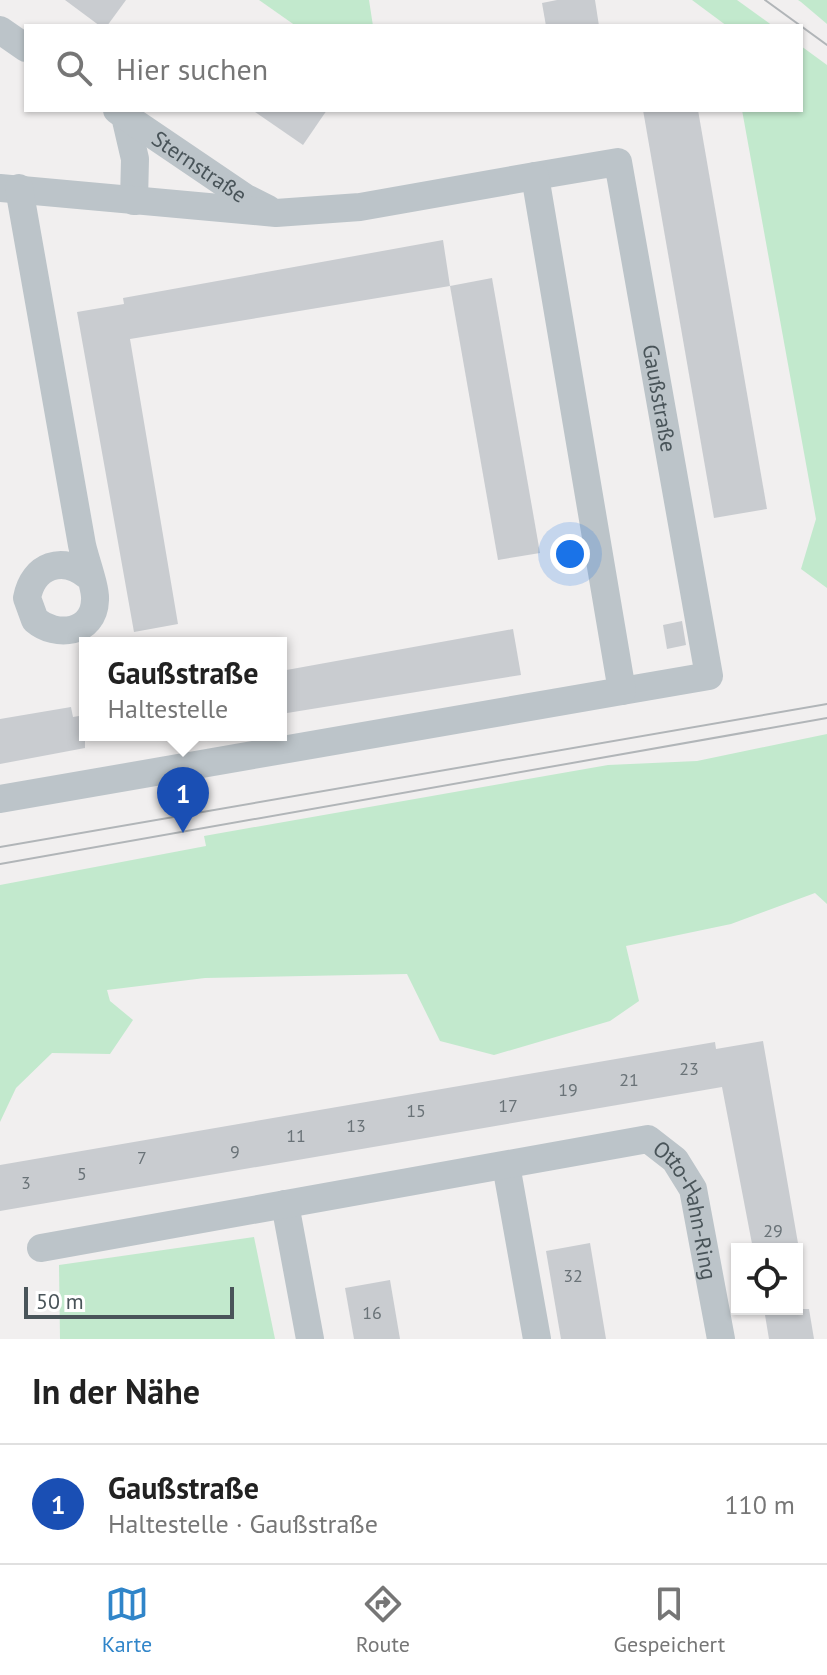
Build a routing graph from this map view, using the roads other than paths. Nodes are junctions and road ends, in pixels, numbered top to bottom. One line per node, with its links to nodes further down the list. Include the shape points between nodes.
1 (0, 30): 2 (street)
2 (24, 47)
3 (121, 113): 6 (street, Sternstraße, via 135,159); 7 (street, Sternstraße)
4 (535, 176): 7 (street, Gaußstraße, via 360,207); 9 (street); 9 (street, Gaußstraße, via 618,162 709,676)
5 (10, 188): 6 (street, Gaußstraße); 8 (street, Gaußstraße)
6 (134, 201): 7 (street, Gaußstraße)
7 (276, 213)
8 (88, 576)
9 (622, 691): 10 (street, Gaußstraße)
10 (0, 799)
11 (506, 1165): 12 (street, Otto-Hahn-Ring); 15 (street); 16 (street, Otto-Hahn-Ring, via 648,1139 675,1160 693,1189)
12 (285, 1204): 13 (street, Otto-Hahn-Ring); 14 (street)
13 (41, 1248)
14 (310, 1339)
15 (537, 1339)
16 (721, 1339)

